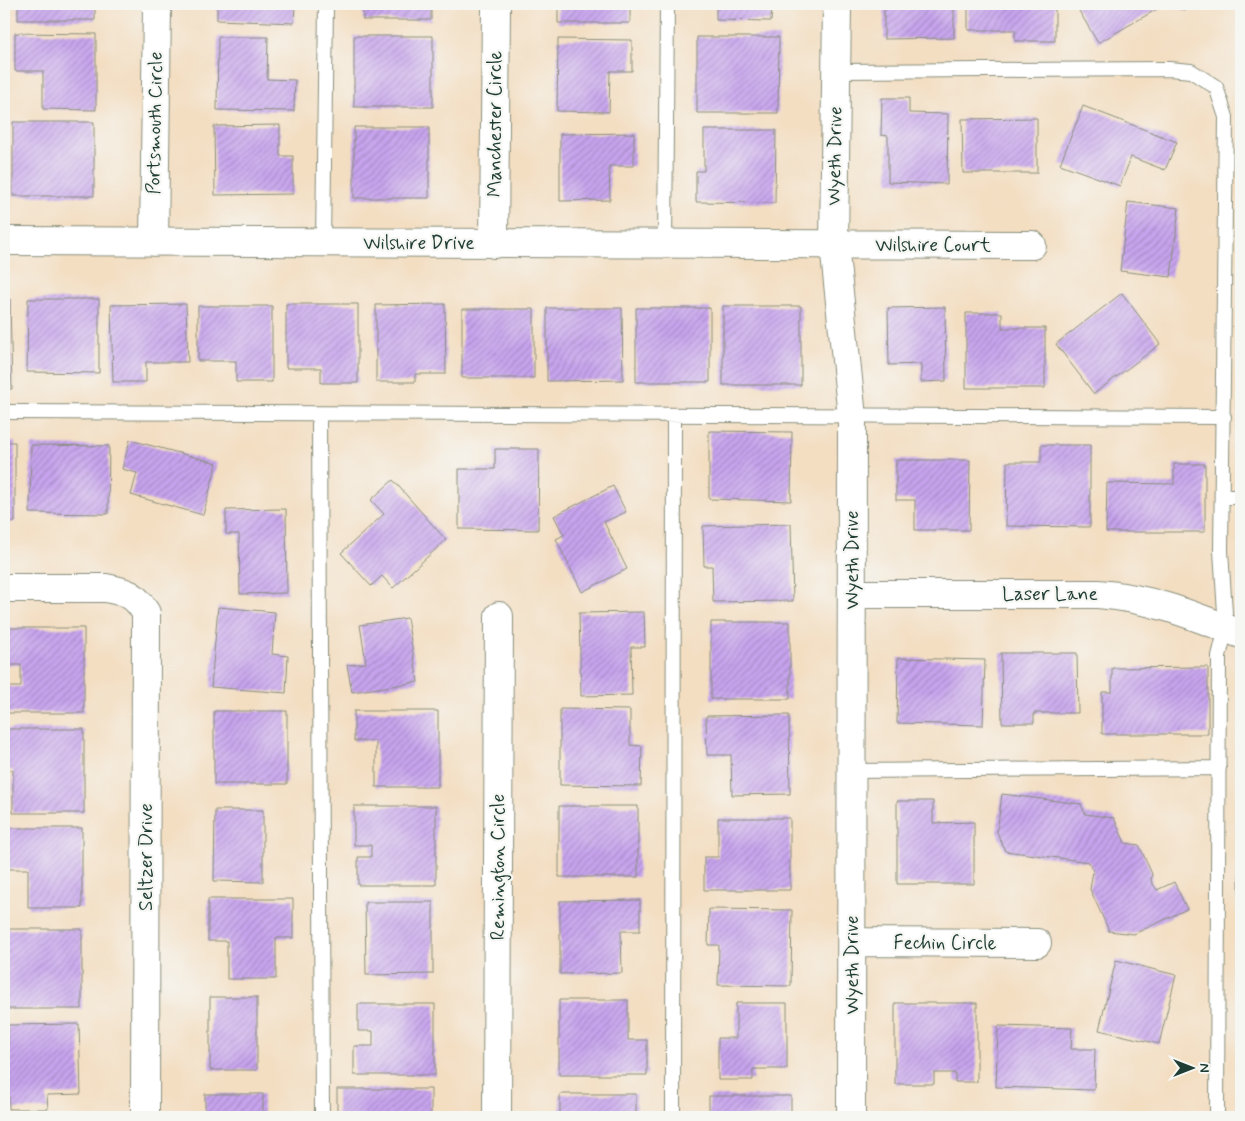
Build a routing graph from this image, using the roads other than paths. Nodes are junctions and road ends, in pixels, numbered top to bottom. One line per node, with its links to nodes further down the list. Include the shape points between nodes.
1 (156, 4): 8 (street, Portsmouth Circle)
2 (326, 4): 9 (lane)
3 (496, 4): 10 (street, Manchester Circle)
4 (667, 4): 11 (lane)
5 (837, 4): 6 (street, Wyeth Drive)
6 (836, 71): 12 (street, Wyeth Drive); 18 (lane, via 1169,69 1191,71 1216,87 1226,117)
7 (4, 241): 8 (street, Wilshire Drive)
8 (154, 242): 9 (street, Wilshire Drive)
9 (323, 243): 10 (street, Wilshire Drive)
10 (494, 244): 11 (street, Wilshire Drive)
11 (665, 245): 12 (street, Wilshire Drive)
12 (834, 246): 13 (street, Wilshire Court); 17 (street, Wyeth Drive)
13 (1032, 246)
14 (4, 412): 15 (lane)
15 (319, 414): 16 (lane); 30 (lane)
16 (674, 416): 17 (lane); 32 (lane)
17 (852, 417): 18 (lane); 22 (street, Wyeth Drive)
18 (1224, 417): 19 (lane)
19 (1222, 497): 20 (lane); 24 (lane, via 1222,551)
20 (1241, 497)
21 (4, 588): 29 (street, Seltzer Drive, via 106,588 138,598 146,613)
22 (852, 594): 24 (street, Laser Lane, via 1130,596); 26 (street, Wyeth Drive)
23 (499, 616): 31 (street, Remington Circle)
24 (1234, 631): 25 (lane, via 1219,656)
25 (1219, 768): 26 (lane); 34 (lane)
26 (852, 771): 27 (street, Wyeth Drive)
27 (852, 942): 28 (street, Fechin Circle); 33 (street, Wyeth Drive)
28 (1037, 943)
29 (145, 1117)
30 (322, 1117)
31 (497, 1117)
32 (673, 1117)
33 (851, 1117)
34 (1217, 1117)

